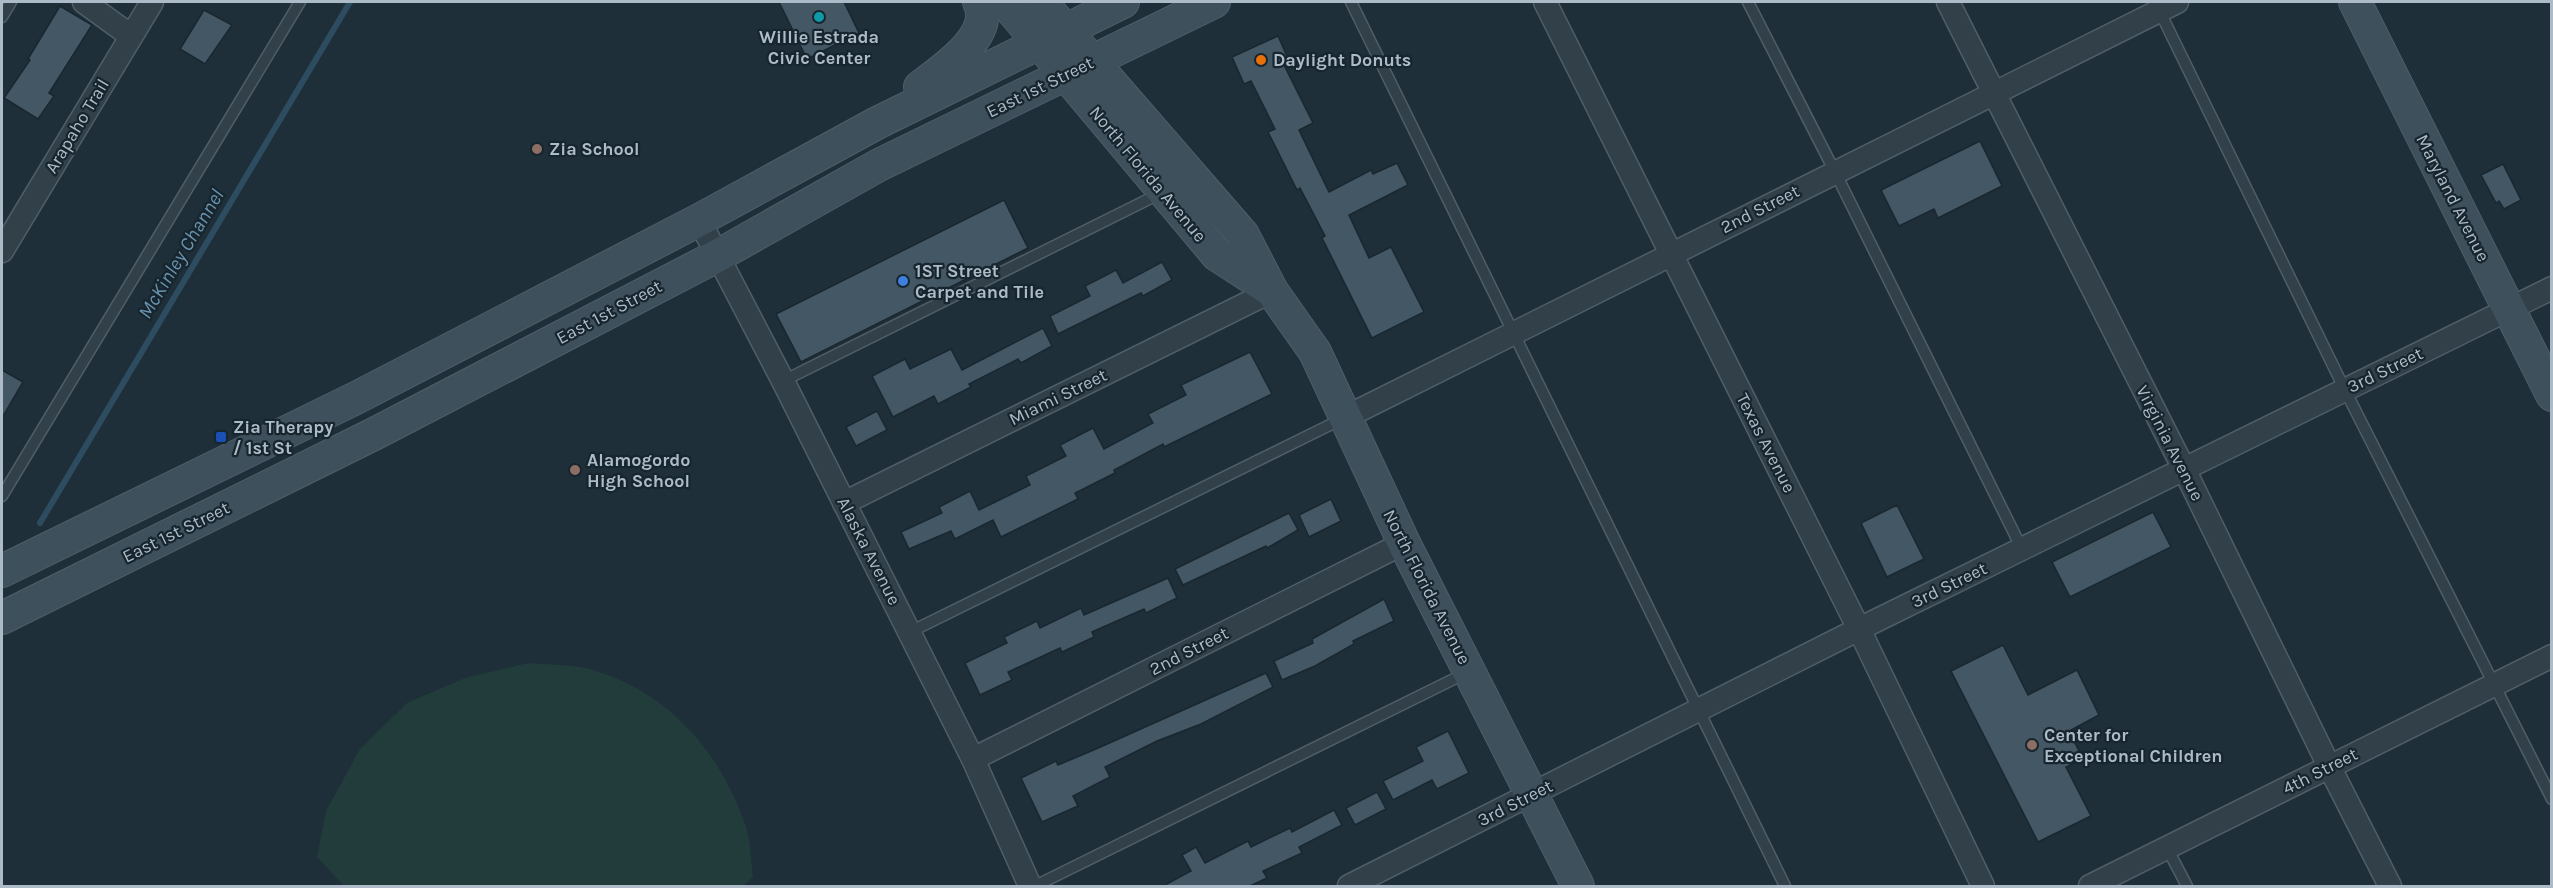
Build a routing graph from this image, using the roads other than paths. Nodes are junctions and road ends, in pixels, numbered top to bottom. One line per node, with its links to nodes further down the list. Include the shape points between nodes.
1 (11, 2): 16 (lane)
2 (84, 2): 18 (street)
3 (152, 2): 18 (street, Arapaho Trail)
4 (300, 2): 39 (lane)
5 (978, 2): 23 (main road, via 982,7 978,35)
6 (1005, 2): 19 (main road, North Florida Avenue)
7 (1041, 2): 17 (main road, North Florida Avenue)
8 (1123, 2): 17 (main road)
9 (1214, 2): 20 (main road, East 1st Street)
10 (1352, 2): 33 (lane)
11 (1545, 2): 28 (street, Texas Avenue)
12 (1748, 2): 24 (lane)
13 (1948, 2): 22 (street, Virginia Avenue)
14 (2355, 2): 32 (main road, Maryland Avenue)
15 (2164, 4): 22 (street, 2nd Street); 35 (lane)
16 (2, 17)
17 (1065, 29): 19 (main road); 20 (main road, North Florida Avenue)
18 (131, 36): 27 (street, Arapaho Trail)
19 (1037, 43): 21 (main road, North Florida Avenue); 23 (main road)
20 (1095, 60): 21 (main road, East 1st Street); 31 (main road, North Florida Avenue, via 1243,235)
21 (1064, 75): 25 (main road, North Florida Avenue); 29 (main road, East 1st Street, via 879,165)
22 (1993, 94): 24 (street, 2nd Street); 38 (street, Virginia Avenue)
23 (876, 123): 26 (main road)
24 (1836, 172): 28 (street, 2nd Street); 42 (lane)
25 (1164, 191): 31 (main road, North Florida Avenue, via 1217,255); 34 (lane)
26 (699, 220): 29 (street, Alaska Avenue); 43 (main road, via 356,398)
27 (2, 251)
28 (1671, 254): 33 (street, 2nd Street); 45 (street, Texas Avenue)
29 (719, 255): 34 (street, Alaska Avenue); 44 (main road, East 1st Street, via 374,434)
30 (2552, 288): 32 (street, 3rd Street)
31 (1272, 291): 37 (main road, North Florida Avenue, via 1315,352); 40 (street, Miami Street)
32 (2509, 309): 35 (street, 3rd Street); 36 (main road, Maryland Avenue)
33 (1515, 332): 37 (street, 2nd Street); 50 (lane)
34 (783, 381): 40 (street, Alaska Avenue)
35 (2344, 390): 38 (street, 3rd Street); 49 (lane)
36 (2552, 394)
37 (1344, 418): 41 (main road, North Florida Avenue); 46 (lane)
38 (2184, 470): 42 (street, 3rd Street); 52 (street, Virginia Avenue)
39 (2, 496)
40 (844, 503): 46 (street, Alaska Avenue)
41 (1404, 543): 48 (main road, North Florida Avenue); 51 (street, 2nd Street)
42 (2022, 549): 45 (street, 3rd Street)
43 (2, 571)
44 (2, 618)
45 (1859, 629): 50 (street, 3rd Street); 61 (street, Texas Avenue)
46 (910, 632): 51 (street, Alaska Avenue)
47 (2552, 656): 49 (street, 4th Street)
48 (1469, 671): 53 (main road, North Florida Avenue); 57 (lane)
49 (2494, 684): 52 (street, 4th Street); 54 (lane)
50 (1699, 711): 53 (street, 3rd Street); 60 (lane)
51 (973, 759): 56 (street, Alaska Avenue)
52 (2329, 766): 55 (street, 4th Street); 64 (street, Virginia Avenue)
53 (1532, 795): 58 (street, 3rd Street); 59 (main road, North Florida Avenue)
54 (2552, 799)
55 (2167, 848): 62 (street, 4th Street); 63 (lane)
56 (1030, 886)
57 (1035, 886)
58 (1349, 886)
59 (1578, 886)
60 (1785, 886)
61 (1983, 886)
62 (2090, 886)
63 (2187, 886)
64 (2390, 886)

